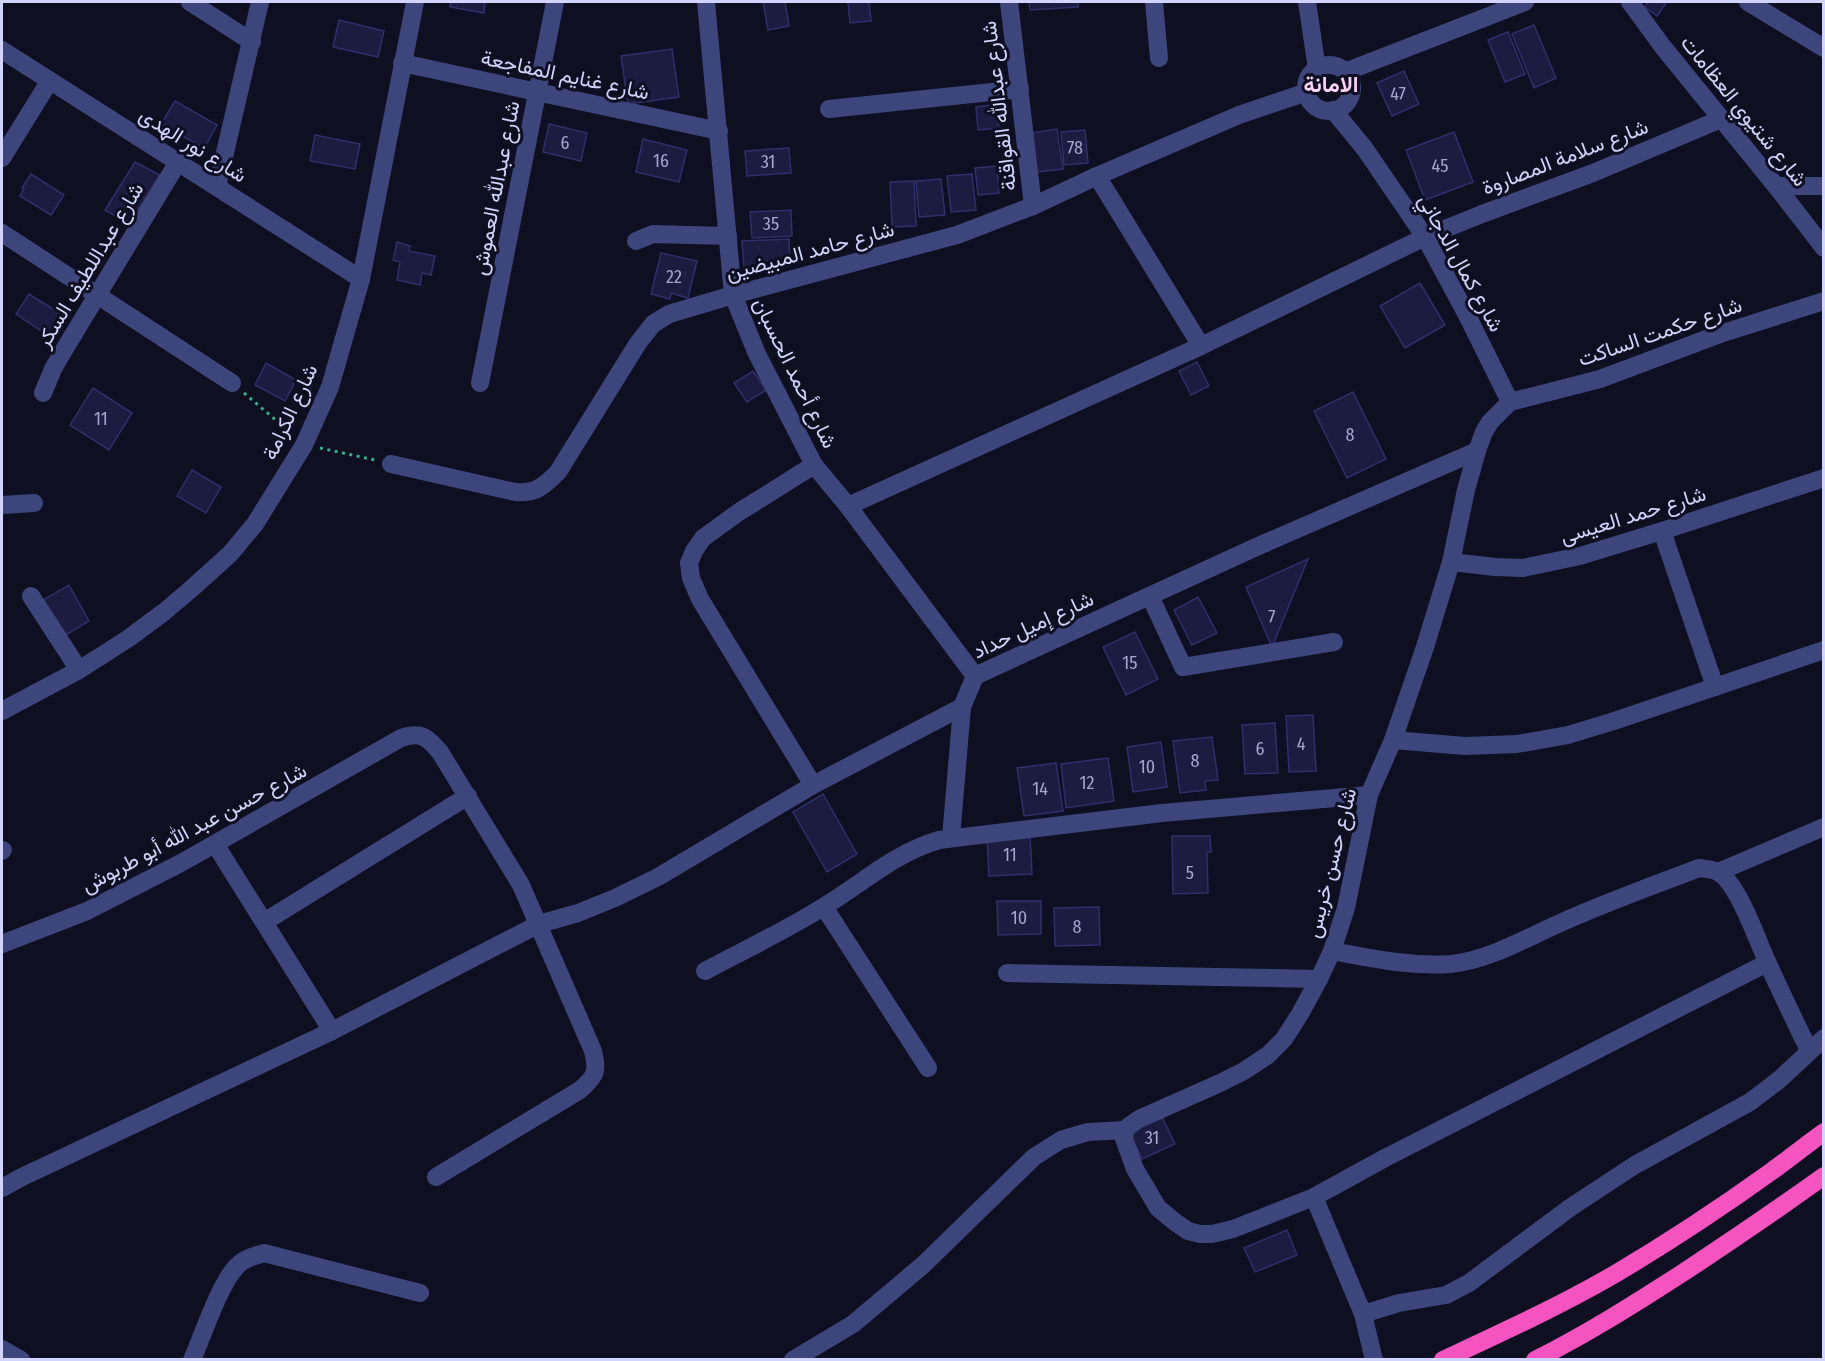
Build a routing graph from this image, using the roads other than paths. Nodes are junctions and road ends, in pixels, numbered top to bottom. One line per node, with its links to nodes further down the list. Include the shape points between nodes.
1 (190, 2): 12 (street)
2 (260, 2): 12 (street)
3 (415, 2): 16 (street, شارع الكرامة)
4 (555, 2): 21 (street, شارع عبدالله العموش)
5 (706, 2): 26 (street, شارع أحمد الحسبان)
6 (1009, 2): 20 (street, شارع عبدالله القواقنة)
7 (1154, 2): 15 (street)
8 (1307, 2): 17 (street)
9 (1525, 2): 18 (street)
10 (1630, 2): 25 (street, شارع شتيوي العظامات)
11 (1748, 2): 13 (street)
12 (252, 42): 32 (street)
13 (1824, 48)
14 (2, 50): 19 (street, شارع نور الهدى)
15 (1160, 58)
16 (402, 63): 21 (street, شارع غنايم المفاجعة); 39 (street, شارع الكرامة)
17 (1317, 69): 18 (street, via 1334,66); 22 (street, via 1307,81)
18 (1345, 72): 23 (street, via 1352,90)
19 (50, 82): 27 (street); 28 (street, شارع نور الهدى)
20 (1020, 89): 24 (street); 33 (street, شارع عبدالله القواقنة)
21 (538, 92): 26 (street, شارع غنايم المفاجعة); 45 (street, شارع عبدالله العموش)
22 (1307, 92): 23 (street, via 1316,106 1327,111); 29 (street, شارع حامد المبيضين, via 1239,115)
23 (1340, 106): 36 (street, شارع كمال الدجاني)
24 (828, 109)
25 (1721, 119): 30 (street, شارع شتيوي العظامات); 36 (street, شارع سلامة المصاروة)
26 (718, 131): 35 (street, شارع أحمد الحسبان)
27 (2, 158)
28 (178, 162): 32 (street, شارع نور الهدى); 41 (street, شارع عبداللطيف السكر)
29 (1097, 176): 33 (street, شارع حامد المبيضين); 43 (street)
30 (1776, 186): 31 (street); 38 (street, شارع شتيوي العظامات)
31 (1824, 186)
32 (217, 187): 39 (street, شارع نور الهدى)
33 (1033, 206): 40 (street, شارع حامد المبيضين, via 949,237)
34 (2, 233): 41 (street)
35 (728, 236): 37 (street, via 653,234); 40 (street, شارع أحمد الحسبان)
36 (1425, 237): 43 (street, شارع سلامة المصاروة); 47 (street, شارع كمال الدجاني)
37 (636, 241)
38 (1824, 248)
39 (361, 279): 61 (street, شارع الكرامة, via 330,387 304,445 255,524 230,554 164,612)
40 (733, 295): 49 (street, شارع حامد المبيضين, via 669,314 653,324 558,472 535,491 515,492); 50 (street, شارع أحمد الحسبان, via 756,354)
41 (97, 296): 44 (street); 46 (street, شارع عبداللطيف السكر)
42 (1824, 301): 47 (street, شارع حكمت الساكت, via 1720,334 1600,379)
43 (1201, 346): 54 (street, شارع سلامة المصاروة)
44 (232, 383)
45 (480, 383)
46 (43, 393)
47 (1510, 402): 48 (street, شارع حسن خريس, via 1490,422)
48 (1477, 451): 56 (street, شارع حسن خريس); 58 (street, شارع إميل حداد)
49 (391, 464)
50 (814, 465): 54 (street, شارع أحمد الحسبان); 67 (street, via 703,538 689,563 700,599)
51 (1824, 478): 55 (street, شارع حمد العيسى)
52 (34, 503): 53 (street)
53 (2, 505)
54 (848, 506): 62 (street, شارع أحمد الحسبان)
55 (1662, 531): 56 (street, شارع حمد العيسى, via 1580,556 1523,568); 63 (street)
56 (1451, 562): 66 (street, شارع حسن خريس)
57 (31, 596): 61 (street)
58 (1150, 596): 59 (street, via 1183,666); 62 (street, شارع إميل حداد)
59 (1334, 642)
60 (1824, 650): 63 (street)
61 (79, 670): 65 (street, شارع الكرامة)
62 (975, 676): 64 (street, شارع إميل حداد)
63 (1715, 687): 66 (street, via 1568,735 1517,744 1464,746)
64 (962, 707): 67 (street); 71 (street, شارع إميل حداد)
65 (2, 711)
66 (1393, 740): 68 (street, شارع حسن خريس)
67 (813, 785): 76 (street, via 658,877 578,913)
68 (1369, 795): 71 (street, via 1162,813); 78 (street, شارع حسن خريس, via 1346,908)
69 (468, 796): 72 (street, شارع حسن عبد الله أبو طربوش, via 429,740 412,735); 75 (street); 76 (street, via 521,885)
70 (1824, 827): 73 (street)
71 (951, 838): 74 (street, via 922,845 890,861)
72 (215, 844): 75 (street); 77 (street, شارع حسن عبد الله أبو طربوش, via 87,911)
73 (1718, 872): 78 (street, via 1699,868 1476,960 1425,964); 79 (street, via 1743,907)
74 (824, 907): 80 (street); 86 (street)
75 (264, 922): 83 (street)
76 (539, 924): 83 (street); 90 (street, via 593,1051 596,1071 580,1090)
77 (2, 944)
78 (1332, 951): 82 (street, شارع حسن خريس)
79 (1767, 963): 85 (street); 92 (street)
80 (705, 971)
81 (1006, 973): 82 (street)
82 (1319, 979): 87 (street, شارع حسن خريس, via 1284,1039 1268,1055 1244,1071)
83 (332, 1031): 91 (street)
84 (1824, 1038): 85 (street)
85 (1809, 1050): 94 (street, via 1750,1102 1635,1165 1469,1283 1446,1295)
86 (928, 1068)
87 (1132, 1125): 92 (street, via 1124,1139 1128,1152 1158,1208 1188,1231 1212,1234 1233,1229); 98 (street, via 1061,1140 1034,1157 914,1273 853,1324)
88 (1824, 1132): 100 (highway, via 1735,1197 1614,1274)
89 (1824, 1176): 101 (highway, via 1634,1304)
90 (436, 1177)
91 (2, 1188)
92 (1314, 1197): 94 (street)
93 (420, 1293): 97 (street, via 264,1253 257,1255 239,1263 227,1278)
94 (1363, 1314): 99 (street)
95 (2, 1349): 96 (street)
96 (21, 1359)
97 (192, 1359)
98 (793, 1359)
99 (1374, 1359)
100 (1443, 1359)
101 (1534, 1359)

